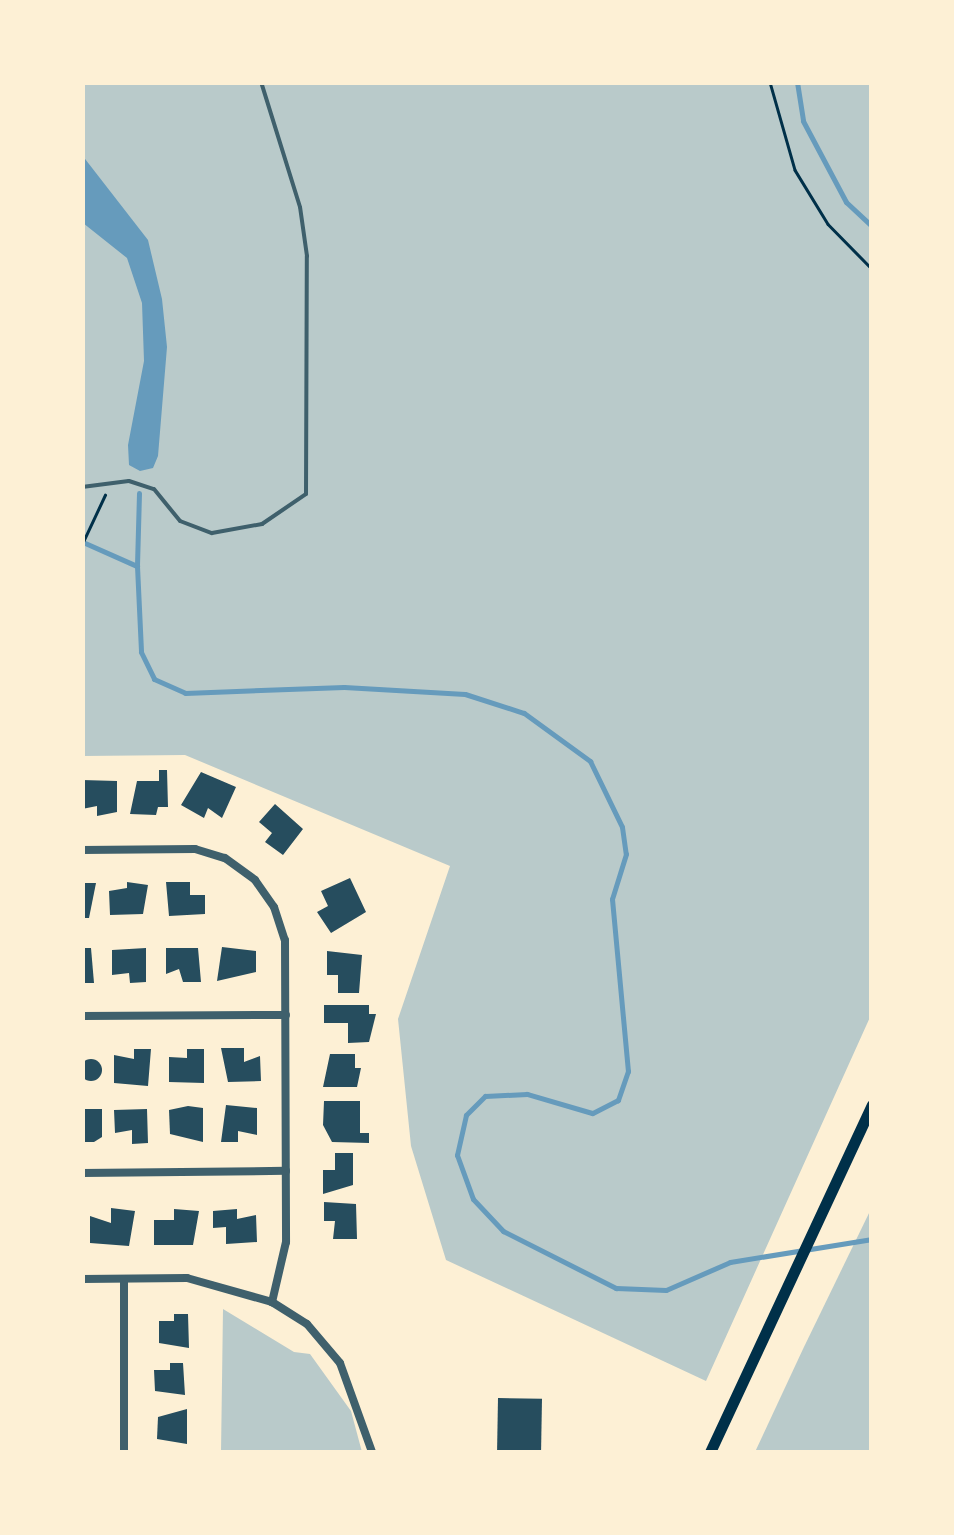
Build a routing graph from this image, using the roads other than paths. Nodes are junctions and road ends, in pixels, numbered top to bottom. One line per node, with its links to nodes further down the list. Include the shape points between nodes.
1 (261, 82): 2 (lane, via 300,207 307,256 306,494 262,524 212,534 180,521 154,489)
2 (82, 487)
3 (82, 850): 4 (street, via 194,849 225,858 255,880 285,940)
4 (286, 1015): 5 (street); 7 (street)
5 (82, 1016)
6 (872, 1105): 14 (main road)
7 (286, 1171): 8 (street); 11 (street, via 286,1242)
8 (82, 1174)
9 (82, 1279): 10 (street)
10 (124, 1279): 11 (street, via 187,1278); 12 (street)
11 (272, 1302): 13 (street, via 307,1324 340,1363)
12 (124, 1452)
13 (372, 1452)
14 (710, 1452)

